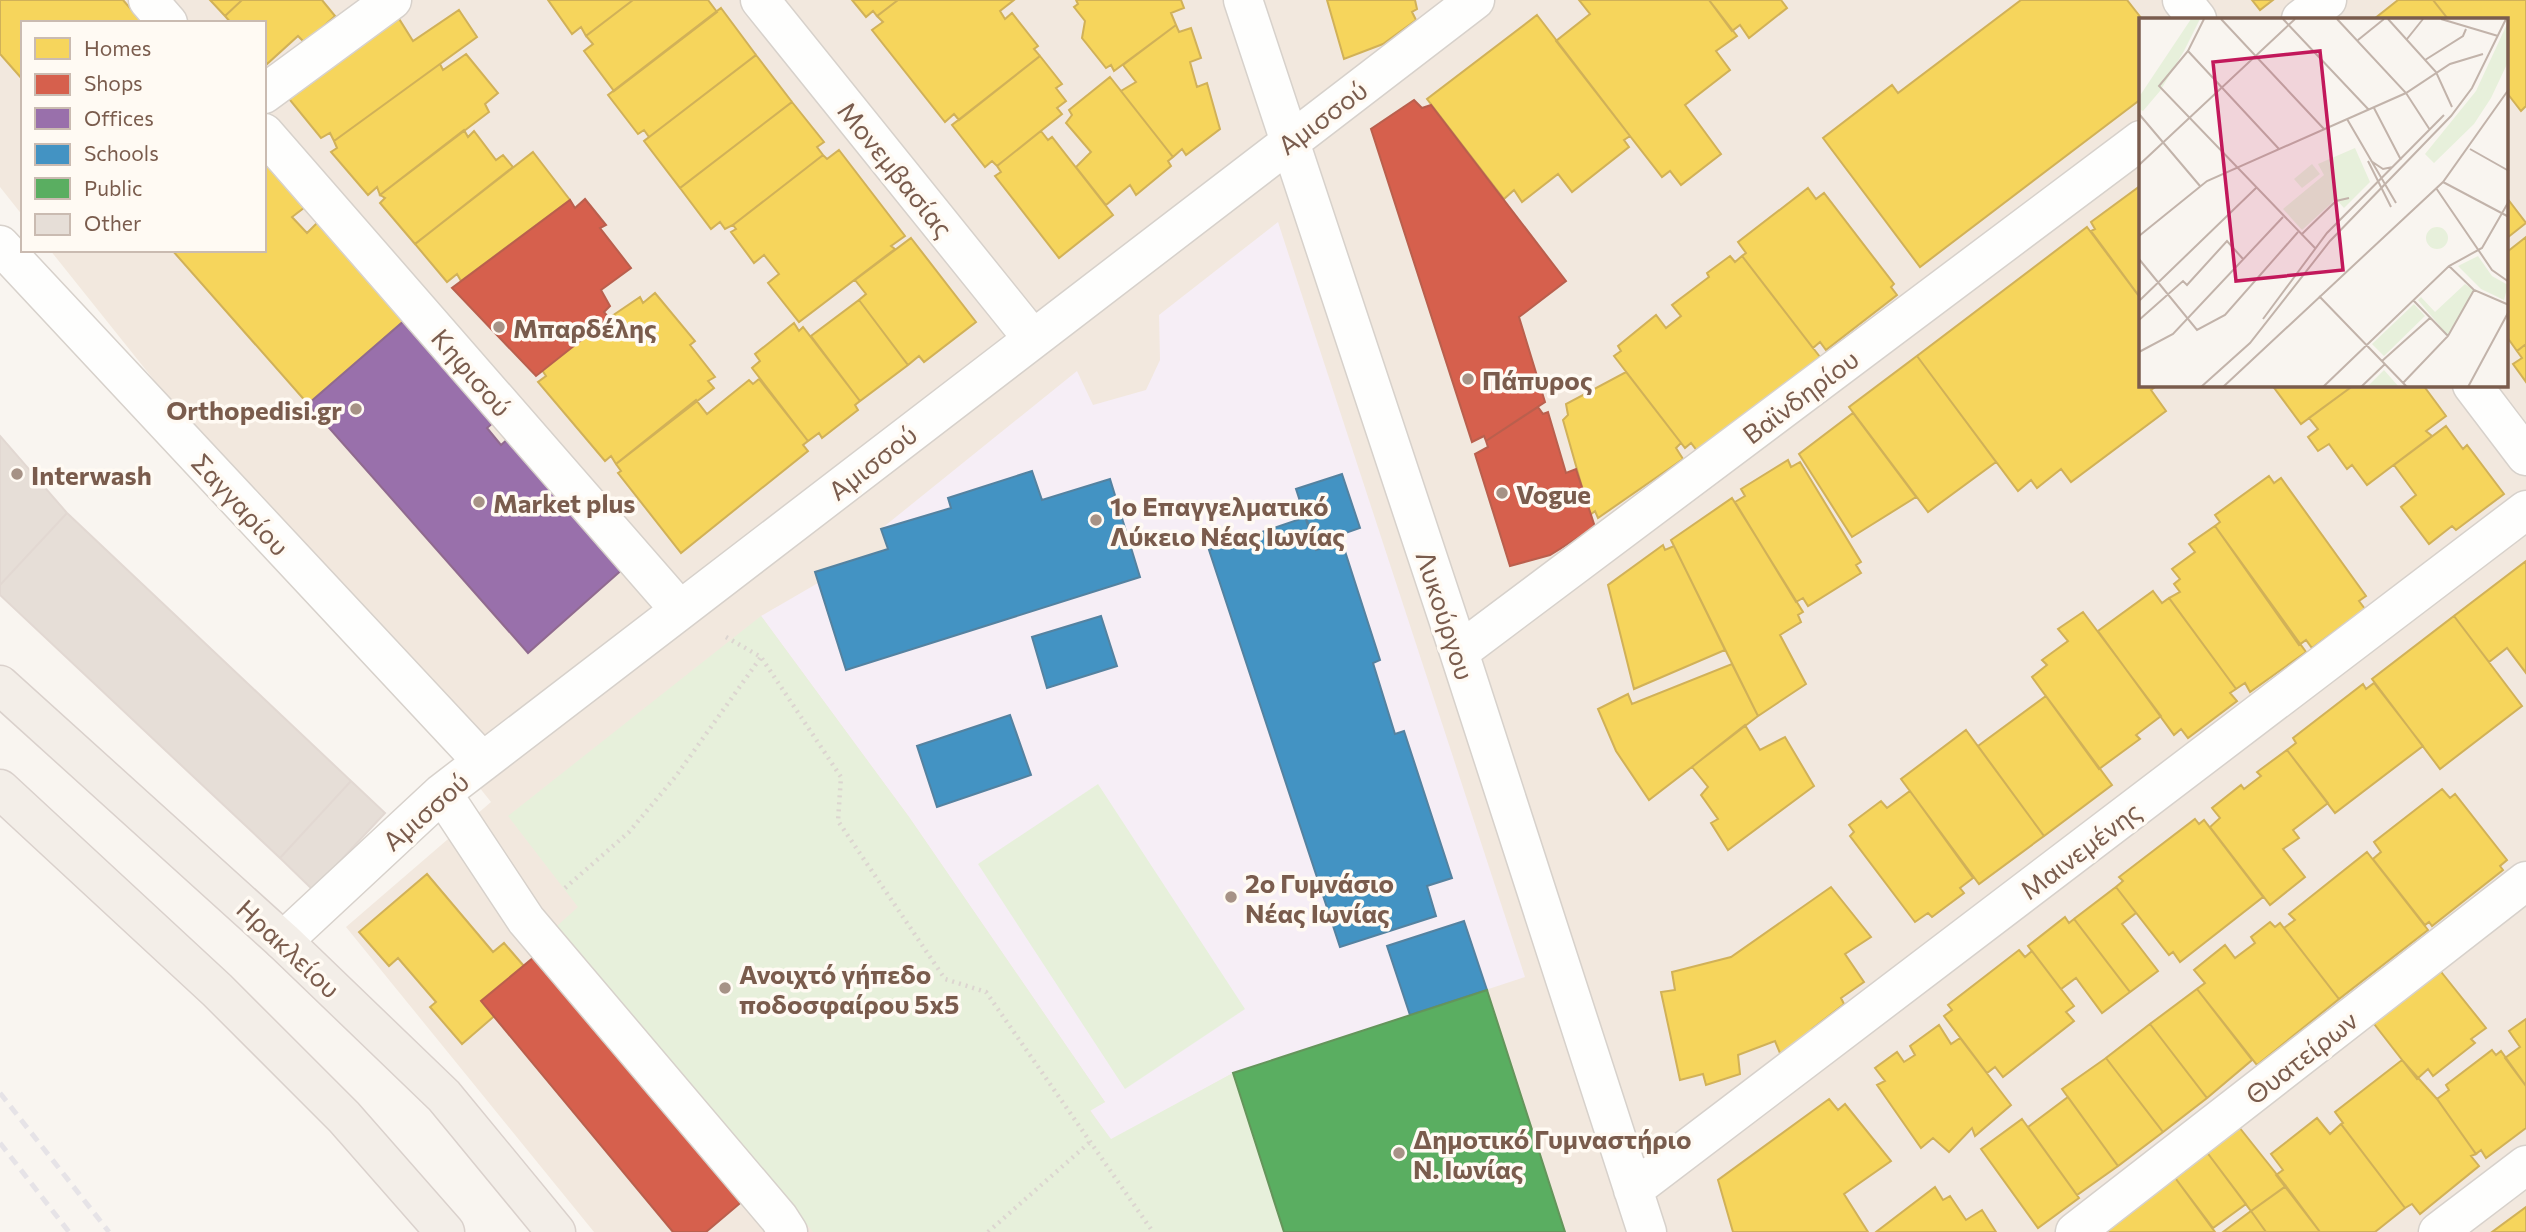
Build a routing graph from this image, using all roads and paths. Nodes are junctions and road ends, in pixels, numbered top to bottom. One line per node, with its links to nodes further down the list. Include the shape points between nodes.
1 (148, 0): 10 (street)
2 (392, 0): 11 (street)
3 (760, 0): 16 (street, Μονεμβασίας)
4 (1243, 0): 14 (street, Λυκούργου)
5 (1475, 0): 14 (street, Αμισσού)
6 (2182, 0): 8 (street)
7 (2327, 0): 9 (street)
8 (2196, 18)
9 (2302, 18)
10 (166, 21)
11 (266, 93)
12 (266, 135): 20 (street, Κηφισού)
13 (2139, 141): 21 (street, Βαϊνδηρίου)
14 (1289, 143): 16 (street, Αμισσού); 21 (street, Λυκούργου)
15 (0, 245): 24 (street, Σαγγαρίου)
16 (1033, 339): 20 (street, Αμισσού)
17 (2474, 387): 18 (street)
18 (2526, 456)
19 (2526, 510): 32 (street, Μαινεμένης)
20 (680, 610): 22 (path); 24 (street, Αμισσού)
21 (1459, 652): 32 (street, Λυκούργου)
22 (761, 657): 28 (path, via 676,776 629,832); 30 (path, via 841,777 838,821 945,979 986,992)
23 (0, 685): 29 (main road, Ηρακλείου)
24 (482, 761): 26 (street, Αμισσού)
25 (0, 789): 33 (main road, via 345,1117)
26 (442, 793): 28 (street); 29 (street, Αμισσού)
27 (2526, 881): 39 (street, Θυατείρων)
28 (526, 920): 35 (street)
29 (283, 941): 34 (main road, Ηρακλείου, via 444,1096)
30 (1090, 1142): 36 (path); 37 (path)
31 (2526, 1165): 40 (street)
32 (1633, 1190): 38 (street, Λυκούργου)
33 (445, 1232)
34 (556, 1232)
35 (788, 1232)
36 (988, 1232)
37 (1153, 1232)
38 (1647, 1232)
39 (2076, 1232)
40 (2438, 1232)

